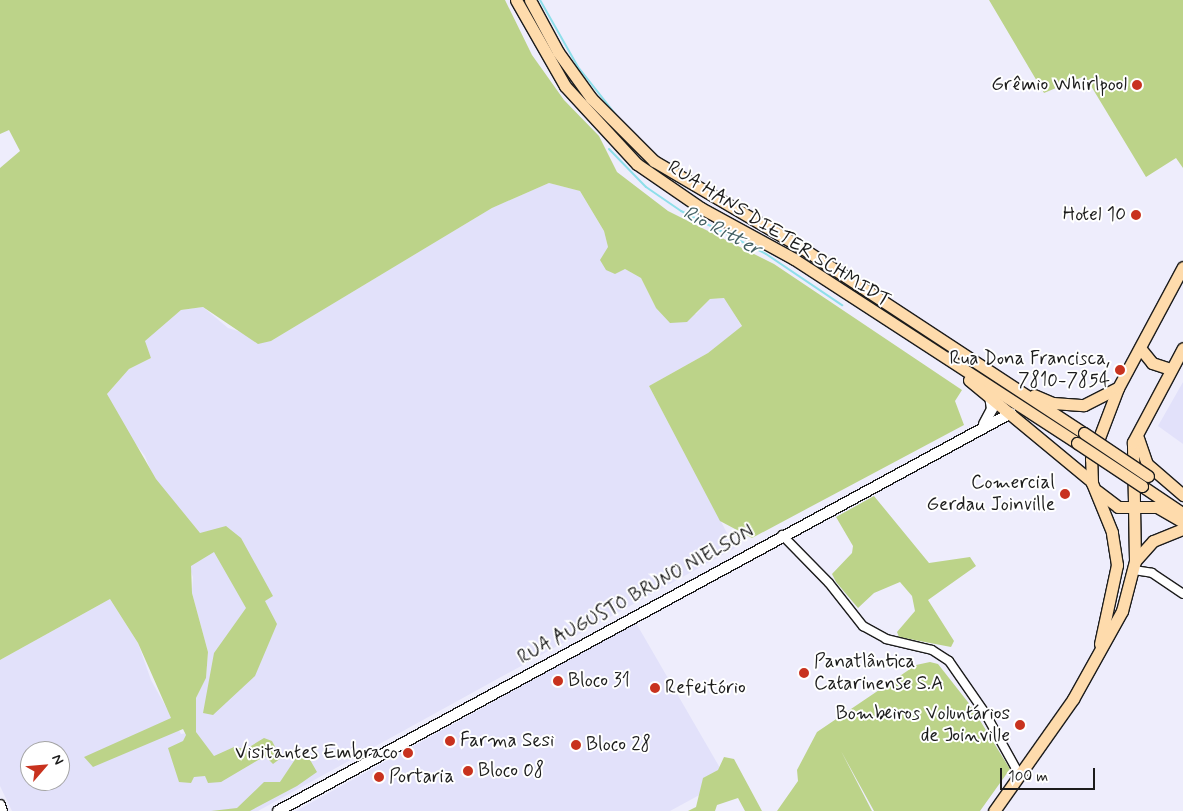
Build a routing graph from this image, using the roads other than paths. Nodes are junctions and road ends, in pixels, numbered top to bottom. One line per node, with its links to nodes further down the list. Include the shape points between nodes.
1 (516, 0): 5 (main road, RUA HANS DIETER SCHMIDT, via 565,86 638,164 701,208 794,258)
2 (530, 0): 4 (main road, RUA HANS DIETER SCHMIDT, via 572,73 647,156 713,200 802,248)
3 (1183, 267): 6 (main road)
4 (932, 336): 9 (main road, via 1053,403 1084,405); 14 (main road, RUA HANS DIETER SCHMIDT)
5 (924, 346): 10 (main road); 14 (main road, RUA HANS DIETER SCHMIDT)
6 (1140, 348): 8 (main road, via 1152,364); 9 (main road)
7 (1183, 348): 8 (main road)
8 (1171, 369): 13 (main road)
9 (1118, 388): 16 (main road, via 1094,443)
10 (990, 396): 11 (main road); 12 (main road, via 992,409)
11 (1011, 413): 12 (main road, RUA AUGUSTO BRUNO NIELSON); 16 (main road)
12 (983, 425): 23 (main road, RUA AUGUSTO BRUNO NIELSON)
13 (1138, 428): 17 (main road, via 1138,442 1147,464); 19 (main road, via 1133,442)
14 (1080, 438): 15 (main road, bridge)
15 (1146, 481): 18 (main road); 20 (main road)
16 (1094, 486): 19 (main road, via 1118,507); 24 (main road, via 1112,532)
17 (1183, 495)
18 (1183, 500)
19 (1134, 506): 21 (main road, via 1157,507); 25 (main road)
20 (1183, 514)
21 (1183, 522)
22 (1183, 529): 25 (main road, via 1154,541)
23 (782, 535): 28 (street, via 829,583 862,626 886,639 932,650 949,662 985,713); 31 (main road, RUA AUGUSTO BRUNO NIELSON)
24 (1117, 565): 25 (main road); 27 (main road, via 1110,609)
25 (1135, 566): 26 (street, via 1152,573); 27 (main road, via 1122,611)
26 (1183, 594)
27 (1095, 660): 28 (main road)
28 (1020, 776): 32 (main road)
29 (0, 805): 30 (main road)
30 (2, 811)
31 (278, 811)
32 (994, 811)

